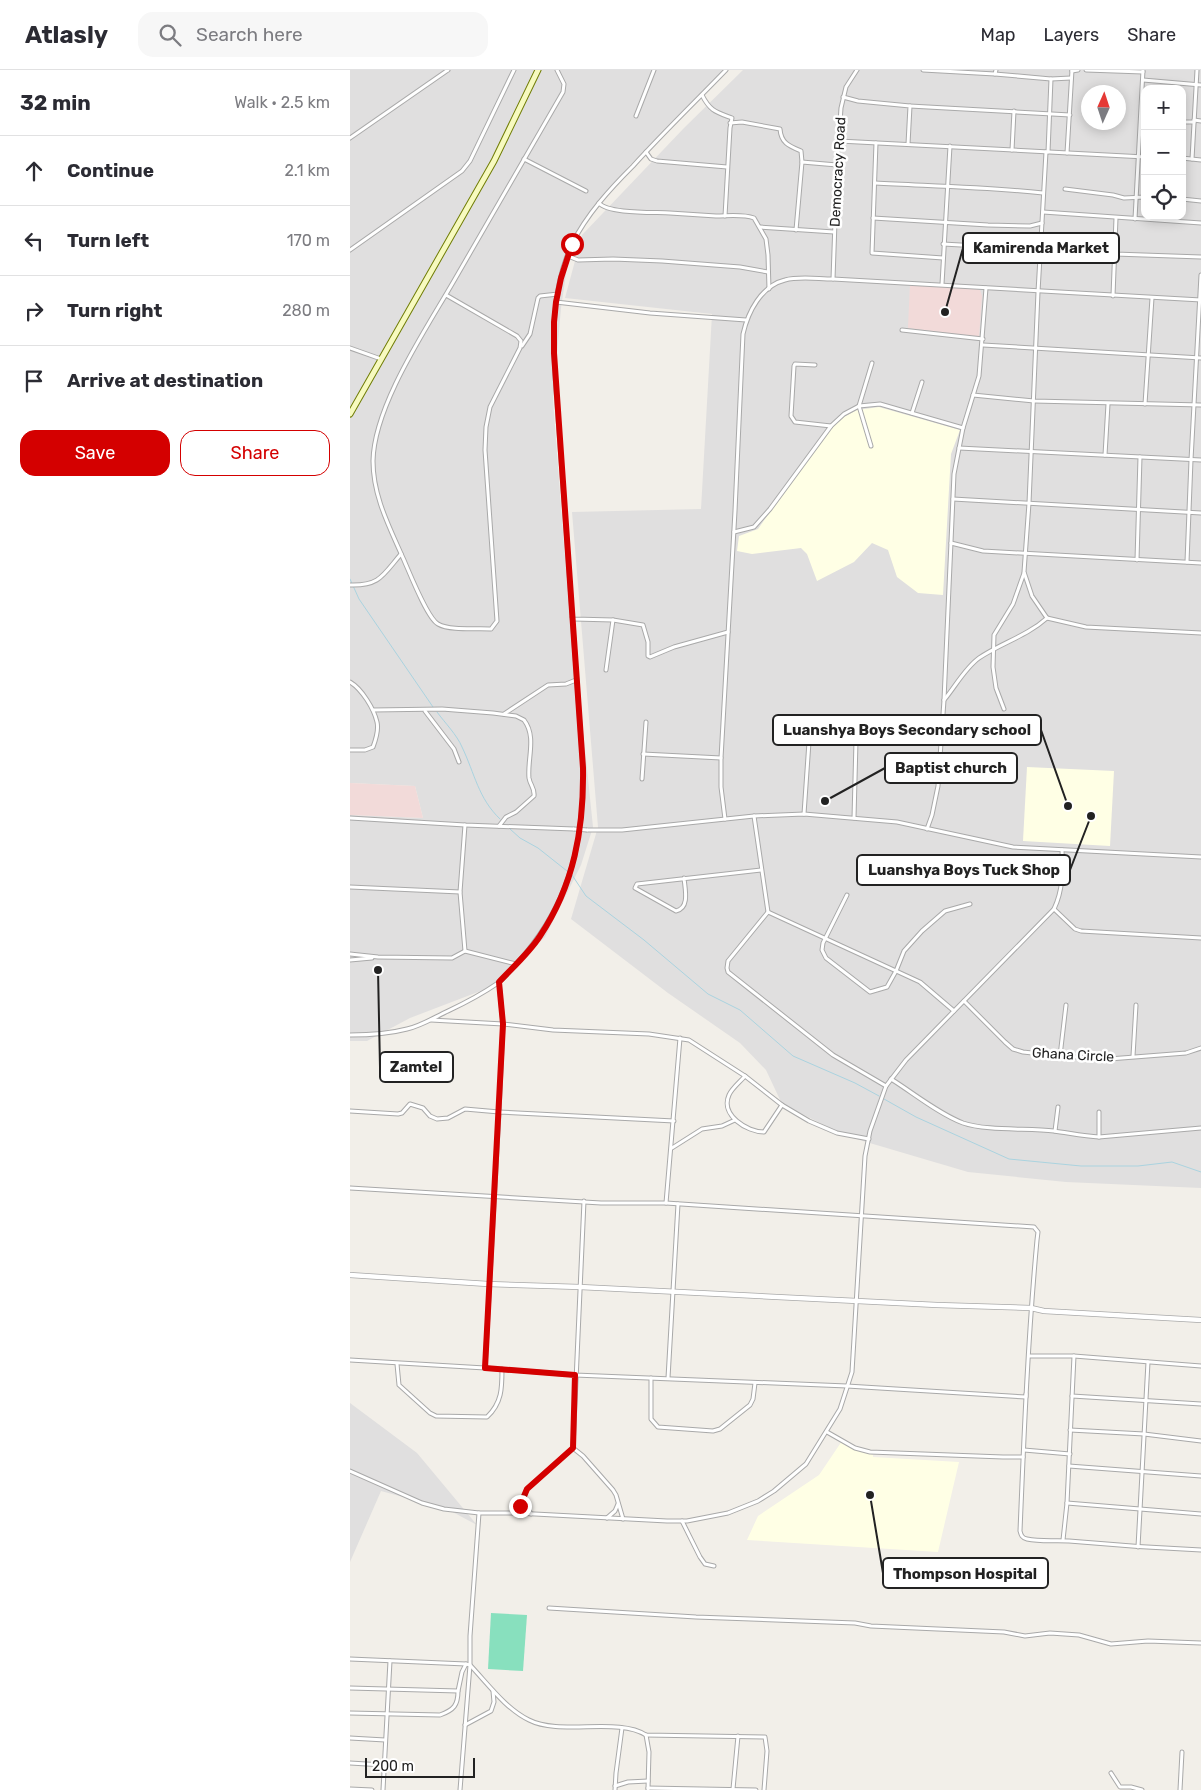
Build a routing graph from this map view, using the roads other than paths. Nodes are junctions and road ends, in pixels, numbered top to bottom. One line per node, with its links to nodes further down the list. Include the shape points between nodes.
1 (448, 70): 34 (street)
2 (514, 70): 73 (street, via 470,161 462,171)
3 (538, 70): 102 (main road, via 494,162)
4 (557, 70): 45 (street, via 564,89)
5 (654, 70): 28 (street)
6 (719, 70): 7 (street)
7 (726, 70): 22 (street)
8 (857, 70): 23 (street, Democracy Road)
9 (923, 70): 10 (street)
10 (930, 70): 16 (street)
11 (1078, 70): 14 (street)
12 (1086, 70): 15 (street)
13 (1197, 70): 21 (street)
14 (1072, 71): 17 (street)
15 (1143, 71): 19 (street)
16 (995, 72): 18 (street)
17 (1071, 78): 18 (street); 27 (street)
18 (1051, 79): 26 (street)
19 (1143, 80): 20 (street); 21 (street)
20 (1143, 85)
21 (1199, 85): 29 (street)
22 (702, 95): 32 (street, via 716,113 732,118); 40 (street)
23 (843, 97): 24 (street); 35 (street, Democracy Road)
24 (910, 106): 25 (street); 37 (street)
25 (1014, 111): 26 (street); 39 (street)
26 (1050, 114): 27 (street); 41 (street)
27 (1070, 115): 42 (street)
28 (636, 116)
29 (1194, 121): 30 (street); 31 (street); 46 (street)
30 (1201, 121)
31 (1186, 122)
32 (730, 123): 48 (street, via 780,129 784,143 802,153); 50 (street)
33 (1142, 130): 43 (street)
34 (350, 138)
35 (839, 141): 36 (street); 49 (street, Democracy Road)
36 (876, 143): 37 (street); 51 (street)
37 (908, 144): 38 (street)
38 (950, 146): 39 (street); 52 (street)
39 (1012, 150): 41 (street)
40 (646, 152): 50 (street, via 657,161); 60 (street)
41 (1047, 152): 42 (street); 55 (street)
42 (1067, 152): 43 (street)
43 (1139, 157): 56 (street)
44 (1186, 158): 46 (street)
45 (524, 159): 54 (street); 87 (street)
46 (1192, 159): 47 (street)
47 (1201, 160)
48 (802, 162): 49 (street); 70 (street)
49 (837, 165): 71 (street, Democracy Road)
50 (727, 167): 62 (street)
51 (875, 183): 52 (street); 63 (street)
52 (948, 187): 55 (street); 66 (street)
53 (1065, 188): 56 (street, via 1124,198)
54 (586, 191)
55 (1043, 193): 61 (street)
56 (1137, 196): 57 (street); 65 (street)
57 (1141, 196)
58 (1186, 199): 59 (street)
59 (1201, 201)
60 (599, 203): 62 (street, via 602,207 631,212); 76 (street)
61 (1043, 212): 64 (street); 67 (street)
62 (725, 216): 69 (street, via 754,218)
63 (872, 218): 66 (street); 78 (street, via 873,254)
64 (1116, 218): 65 (street); 75 (street)
65 (1135, 219): 68 (street)
66 (945, 223): 67 (street, via 1030,226); 72 (street)
67 (1042, 223): 74 (street)
68 (1201, 224)
69 (760, 227): 70 (street); 79 (street, via 766,238)
70 (796, 230): 71 (street)
71 (834, 232): 81 (street, Democracy Road)
72 (943, 244): 74 (street); 78 (street)
73 (350, 250)
74 (1042, 250): 75 (street); 85 (street)
75 (1115, 254): 77 (street); 88 (street)
76 (567, 256): 79 (street, via 578,260 662,261); 86 (street)
77 (1201, 257)
78 (943, 258): 82 (street)
79 (768, 272): 84 (street)
80 (1201, 276): 90 (street)
81 (833, 279): 82 (street); 84 (street, via 787,280)
82 (942, 284): 83 (street)
83 (986, 288): 85 (street); 94 (street)
84 (769, 289): 92 (street, via 752,307)
85 (1038, 292): 88 (street); 98 (street)
86 (558, 294): 91 (street); 97 (street, via 538,298 530,334)
87 (446, 295): 97 (street, via 517,336 521,341); 131 (street, via 401,373 376,437 373,462 375,488)
88 (1113, 296): 89 (street)
89 (1152, 298): 90 (street); 99 (street)
90 (1200, 300): 100 (street)
91 (556, 302): 92 (street); 138 (street, via 554,353)
92 (746, 320): 129 (street)
93 (902, 330): 94 (street)
94 (983, 340): 95 (street)
95 (983, 345): 98 (street); 106 (street)
96 (350, 348): 102 (street)
97 (520, 348): 131 (street, via 490,406 486,427 495,626 491,629 437,624 426,609)
98 (1037, 348): 99 (street); 107 (street)
99 (1148, 354): 100 (street); 109 (street)
100 (1196, 358): 101 (street); 110 (street)
101 (1201, 358)
102 (381, 359): 114 (main road)
103 (872, 364): 112 (street)
104 (814, 365): 115 (street, via 794,366 791,416 795,422)
105 (922, 382): 113 (street)
106 (973, 395): 107 (street); 116 (street)
107 (1034, 401): 108 (street); 119 (street)
108 (1108, 404): 109 (street); 120 (street)
109 (1145, 404): 110 (street)
110 (1194, 404): 111 (street); 122 (street)
111 (1201, 405)
112 (859, 406): 113 (street, via 880,404); 115 (street); 117 (street)
113 (912, 413): 116 (street)
114 (350, 414)
115 (831, 426): 129 (street, via 754,527)
116 (963, 428): 118 (street)
117 (871, 446)
118 (959, 448): 119 (street); 124 (street)
119 (1031, 452): 120 (street); 125 (street)
120 (1105, 455): 121 (street)
121 (1140, 457): 122 (street); 126 (street)
122 (1191, 460): 123 (street); 127 (street)
123 (1201, 460)
124 (953, 498): 125 (street); 130 (street)
125 (1029, 503): 126 (street); 132 (street)
126 (1140, 509): 127 (street); 133 (street)
127 (1188, 512): 128 (street); 134 (street)
128 (1201, 513)
129 (734, 532): 141 (street)
130 (951, 543): 132 (street, via 983,551); 147 (street)
131 (401, 554): 137 (street, via 374,582)
132 (1024, 554): 133 (street); 136 (street)
133 (1137, 560): 134 (street)
134 (1187, 562): 135 (street)
135 (1201, 563)
136 (1024, 572): 139 (street, via 1032,596); 143 (street, via 1013,604 994,635)
137 (352, 585)
138 (571, 616): 140 (street, via 574,619); 145 (street)
139 (1047, 618): 142 (street, via 1086,626); 143 (street, via 1036,628)
140 (613, 620): 141 (street, via 643,625 650,657); 144 (street)
141 (728, 632): 155 (street)
142 (1201, 633)
143 (993, 652): 147 (street, via 979,659); 148 (street, via 996,688)
144 (606, 670)
145 (576, 680): 151 (street, via 548,685); 182 (street, via 584,799 577,848 565,889 552,916 539,938)
146 (350, 682): 149 (street)
147 (944, 700): 165 (street, via 938,786)
148 (1004, 709)
149 (373, 710): 150 (street); 153 (street, via 378,725 373,747)
150 (424, 710): 151 (street); 156 (street)
151 (504, 715): 164 (street, via 522,719 528,725 529,780 534,796)
152 (646, 722): 154 (street)
153 (350, 750)
154 (643, 754): 155 (street); 157 (street)
155 (721, 758): 162 (street)
156 (460, 762)
157 (642, 779)
158 (804, 814): 159 (street); 161 (street); 161 (street, via 810,738 819,733 848,734 856,741)
159 (754, 816): 162 (street); 168 (street)
160 (350, 818): 163 (street)
161 (854, 818): 165 (street)
162 (724, 819): 164 (street, bridge, via 622,830)
163 (465, 825): 164 (street); 171 (street)
164 (499, 826)
165 (927, 829): 166 (street, via 1013,847)
166 (1062, 850): 167 (street); 174 (street, via 1060,896)
167 (1201, 857)
168 (761, 870): 169 (street); 175 (street)
169 (684, 878): 169 (street, via 685,902 679,911 635,888 637,884)
170 (350, 887): 171 (street)
171 (460, 892): 178 (street)
172 (847, 895): 176 (street)
173 (970, 904): 183 (street, via 941,913 907,946)
174 (1054, 909): 177 (street, via 1081,932); 185 (street)
175 (768, 912): 176 (street); 198 (street, via 728,961 728,972 833,1055)
176 (826, 938): 183 (street); 183 (street, via 822,950 826,958 870,992 885,988)
177 (1201, 938)
178 (464, 951): 180 (street, via 452,958); 182 (street)
179 (350, 954): 180 (street)
180 (378, 957): 181 (street)
181 (350, 960)
182 (516, 964): 184 (street)
183 (896, 971): 188 (street, via 929,988)
184 (499, 982): 189 (street, via 470,1001); 190 (street)
185 (964, 1001): 188 (street); 194 (street, Ghana Circle, via 1013,1049)
186 (1066, 1005): 194 (street)
187 (1136, 1005): 195 (street)
188 (954, 1011): 197 (street)
189 (429, 1020): 190 (street); 191 (street, via 384,1034)
190 (503, 1024): 192 (street); 202 (street)
191 (350, 1035)
192 (680, 1038): 196 (street, via 691,1041); 205 (street)
193 (1201, 1048): 195 (street, Ghana Circle)
194 (1060, 1056): 195 (street, Ghana Circle, via 1096,1059)
195 (1133, 1056)
196 (745, 1076): 199 (street); 204 (street, via 729,1094 728,1110)
197 (891, 1079): 198 (street); 207 (street, via 964,1123)
198 (886, 1086): 209 (street)
199 (782, 1106): 204 (street, via 764,1132 756,1132); 209 (street, via 837,1133)
200 (1058, 1107): 207 (street)
201 (350, 1111): 202 (street, via 398,1114 410,1104 437,1118 448,1118 465,1110)
202 (499, 1112): 205 (street); 212 (street)
203 (1100, 1112): 208 (street)
204 (735, 1120): 210 (street, via 702,1130)
205 (674, 1121): 210 (street)
206 (1201, 1128): 208 (street)
207 (1055, 1131): 208 (street)
208 (1099, 1137)
209 (869, 1139): 216 (street)
210 (672, 1149): 214 (street)
211 (350, 1188): 212 (street)
212 (493, 1196): 213 (street); 218 (street)
213 (584, 1201): 214 (street); 219 (street)
214 (666, 1203): 215 (street)
215 (678, 1204): 216 (street); 220 (street)
216 (861, 1216): 221 (street); 222 (street, via 1034,1226 1038,1232)
217 (350, 1275): 218 (street)
218 (488, 1284): 219 (street); 230 (street)
219 (580, 1287): 220 (street); 232 (street)
220 (672, 1291): 221 (street); 234 (street)
221 (856, 1300): 222 (street); 236 (street, via 852,1372)
222 (1031, 1308): 223 (street); 224 (street)
223 (1201, 1320)
224 (1029, 1356): 225 (street); 237 (street)
225 (1074, 1356): 227 (street); 238 (street)
226 (350, 1360): 228 (street)
227 (1148, 1362): 229 (street); 239 (street)
228 (397, 1364): 230 (street); 231 (street, via 398,1385 436,1416 487,1417 495,1410 501,1397)
229 (1201, 1366)
230 (485, 1368): 231 (street)
231 (502, 1369): 232 (street)
232 (575, 1375): 233 (street); 245 (street)
233 (651, 1378): 234 (street); 235 (street, via 650,1420 653,1424 664,1428 713,1431 750,1404)
234 (668, 1378): 235 (street)
235 (755, 1383): 236 (street)
236 (847, 1386): 237 (street, via 1026,1397); 242 (street, via 840,1409)
237 (1027, 1394): 246 (street)
238 (1072, 1396): 239 (street); 241 (street)
239 (1147, 1400): 240 (street); 243 (street)
240 (1201, 1404)
241 (1070, 1430): 243 (street); 247 (street)
242 (827, 1432): 248 (street, via 855,1448 870,1452); 263 (street, via 795,1475 758,1501 711,1518)
243 (1144, 1434): 244 (street); 251 (street)
244 (1201, 1441)
245 (573, 1448): 253 (street, via 527,1489); 255 (street, via 608,1483)
246 (1024, 1450): 247 (street); 248 (street)
247 (1070, 1454): 249 (street)
248 (1023, 1457): 264 (street, via 1021,1536)
249 (1069, 1466): 251 (street); 254 (street)
250 (350, 1471): 257 (street, via 433,1507)
251 (1143, 1472): 252 (street); 256 (street)
252 (1201, 1476)
253 (523, 1499): 258 (street); 259 (street)
254 (1067, 1503): 256 (street); 264 (street)
255 (618, 1504): 261 (street, via 616,1511); 262 (street)
256 (1141, 1508): 260 (street); 265 (street)
257 (479, 1513): 258 (street); 272 (street)
258 (516, 1513): 259 (street)
259 (531, 1514): 261 (street)
260 (1201, 1514)
261 (607, 1518): 262 (street)
262 (623, 1519): 263 (street)
263 (682, 1521): 267 (street, via 700,1557 705,1564)
264 (1063, 1540): 265 (street)
265 (1138, 1547): 266 (street)
266 (1201, 1550)
267 (714, 1566)
268 (549, 1608): 269 (street, via 855,1623 1025,1636 1079,1635 1111,1644 1148,1641)
269 (1201, 1644)
270 (350, 1659): 271 (street)
271 (390, 1661): 272 (street); 274 (street)
272 (468, 1665): 275 (street, via 462,1672); 276 (street); 279 (street, via 468,1707)
273 (350, 1688): 274 (street)
274 (389, 1689): 275 (street); 278 (street)
275 (458, 1691): 278 (street, via 458,1702 450,1712 440,1715)
276 (493, 1691): 279 (street, via 491,1711); 280 (street, via 524,1717 537,1723)
277 (350, 1713): 278 (street)
278 (388, 1714): 284 (street)
279 (464, 1726): 295 (street)
280 (622, 1728): 281 (street); 290 (street)
281 (646, 1735): 282 (street); 289 (street, via 650,1752)
282 (738, 1736): 296 (street); 298 (street, via 766,1738)
283 (350, 1738): 284 (street)
284 (385, 1740): 287 (street)
285 (1182, 1752): 300 (street)
286 (350, 1763): 287 (street)
287 (383, 1765): 294 (street)
288 (1110, 1773): 299 (street, via 1120,1787)
289 (648, 1781): 290 (street, via 628,1782); 292 (street)
290 (615, 1788)
291 (350, 1789): 293 (street)
292 (648, 1789): 296 (street)
293 (372, 1790)
294 (383, 1790)
295 (460, 1790)
296 (733, 1790): 297 (street)
297 (756, 1790)
298 (764, 1790)
299 (1142, 1790)
300 (1180, 1790)

